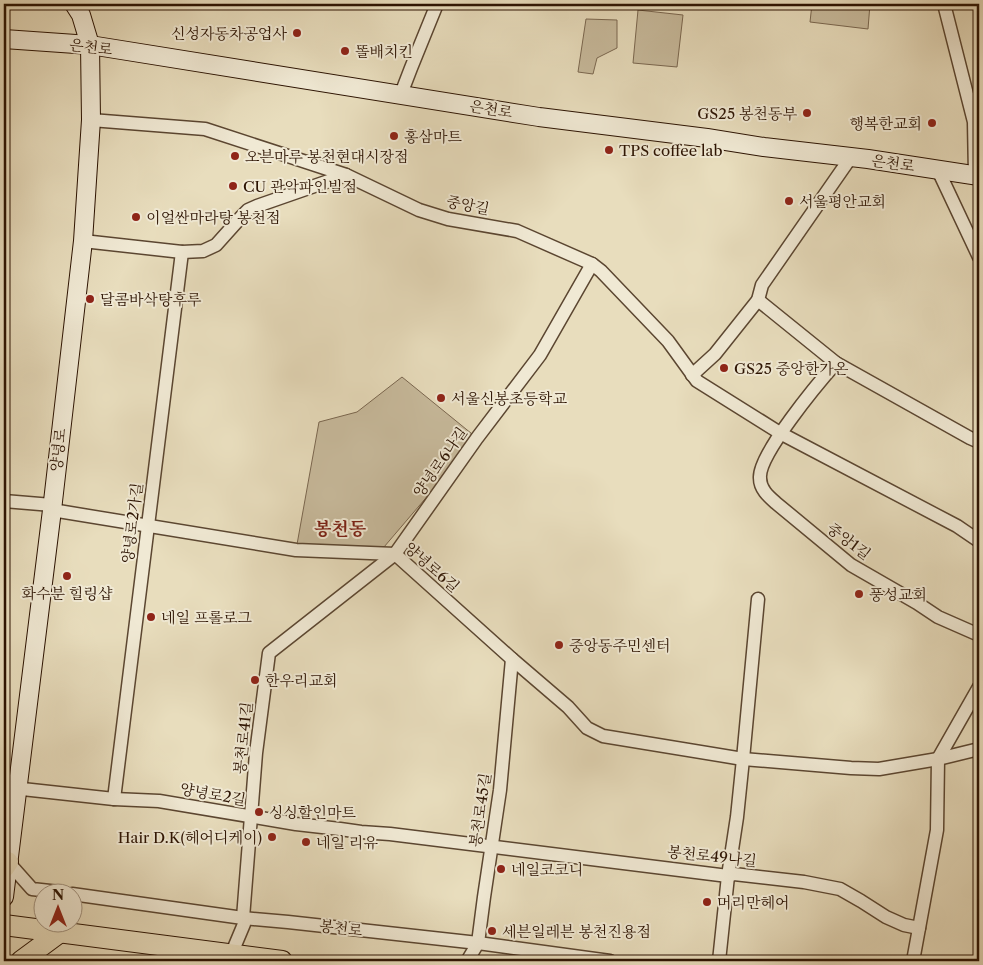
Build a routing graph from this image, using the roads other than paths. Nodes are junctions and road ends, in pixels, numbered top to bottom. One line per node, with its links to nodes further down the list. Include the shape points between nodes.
1 (74, 4): 5 (main road, 양녕로, via 81,15)
2 (437, 4): 6 (street)
3 (944, 4): 11 (street, via 974,122)
4 (4, 39): 5 (main road, 은천로)
5 (90, 45): 6 (main road, 은천로); 7 (main road, 양녕로)
6 (401, 94): 8 (main road, 은천로, via 539,117)
7 (91, 120): 10 (street, 중앙길, via 205,129); 12 (main road, 양녕로)
8 (851, 157): 9 (main road, 은천로); 16 (street, via 762,285)
9 (938, 170): 11 (main road, 은천로); 14 (street)
10 (346, 176): 13 (street, via 248,210 216,245 203,251); 15 (street, 중앙길, via 419,210 448,219 517,231)
11 (977, 176)
12 (83, 241): 13 (street); 22 (main road, 양녕로)
13 (182, 252): 23 (street, 양녕로2가길)
14 (979, 257)
15 (592, 264): 18 (street, 중앙길, via 668,340); 25 (street, 양녕로6나길, via 540,355)
16 (758, 300): 17 (street); 18 (street, via 715,354)
17 (836, 363): 19 (street); 20 (street)
18 (692, 375): 19 (street, 중앙길)
19 (780, 433): 24 (street, 중앙길, via 957,526); 27 (street, 중앙1길, via 764,458 760,472 766,494 851,565 938,617)
20 (979, 442)
21 (4, 500): 22 (street, 양녕로6길)
22 (52, 508): 23 (street, 양녕로6길); 33 (main road, 양녕로)
23 (148, 526): 25 (street, 양녕로6길, via 296,550); 34 (street, 양녕로2가길)
24 (979, 541)
25 (395, 554): 28 (street, 양녕로6길); 35 (street, 봉천로41길, via 269,652)
26 (758, 599): 31 (street)
27 (979, 635)
28 (512, 659): 31 (street, 양녕로6길, via 568,707 587,728 603,736); 36 (street, 봉천로45길, via 500,790)
29 (979, 687): 32 (street)
30 (979, 749): 32 (street, 양녕로6길)
31 (743, 759): 32 (street, 양녕로6길, via 879,769); 38 (street)
32 (938, 759): 44 (street, via 937,830)
33 (11, 788): 34 (street, 양녕로2길); 37 (main road, 양녕로)
34 (114, 799): 35 (street, 양녕로2길, via 159,801)
35 (251, 817): 36 (street, 양녕로2길); 42 (street, 봉천로41길)
36 (491, 846): 38 (street, 봉천로49나길); 46 (street, 봉천로45길)
37 (6, 865): 39 (street); 41 (main road, 양녕로)
38 (728, 876): 44 (street, 봉천로49나길, via 804,882 840,890 886,917); 52 (street)
39 (32, 889)
40 (82, 895): 42 (street, 봉천로)
41 (4, 897)
42 (243, 918): 46 (street, 봉천로); 47 (street, 봉천로41길, via 244,924)
43 (4, 926): 45 (main road)
44 (919, 928): 53 (street)
45 (59, 933): 47 (main road); 48 (main road)
46 (478, 943): 50 (street, 봉천로45길); 51 (street, 봉천로)
47 (231, 958): 49 (main road)
48 (24, 961)
49 (282, 961)
50 (468, 961)
51 (610, 961)
52 (719, 961)
53 (913, 961)

